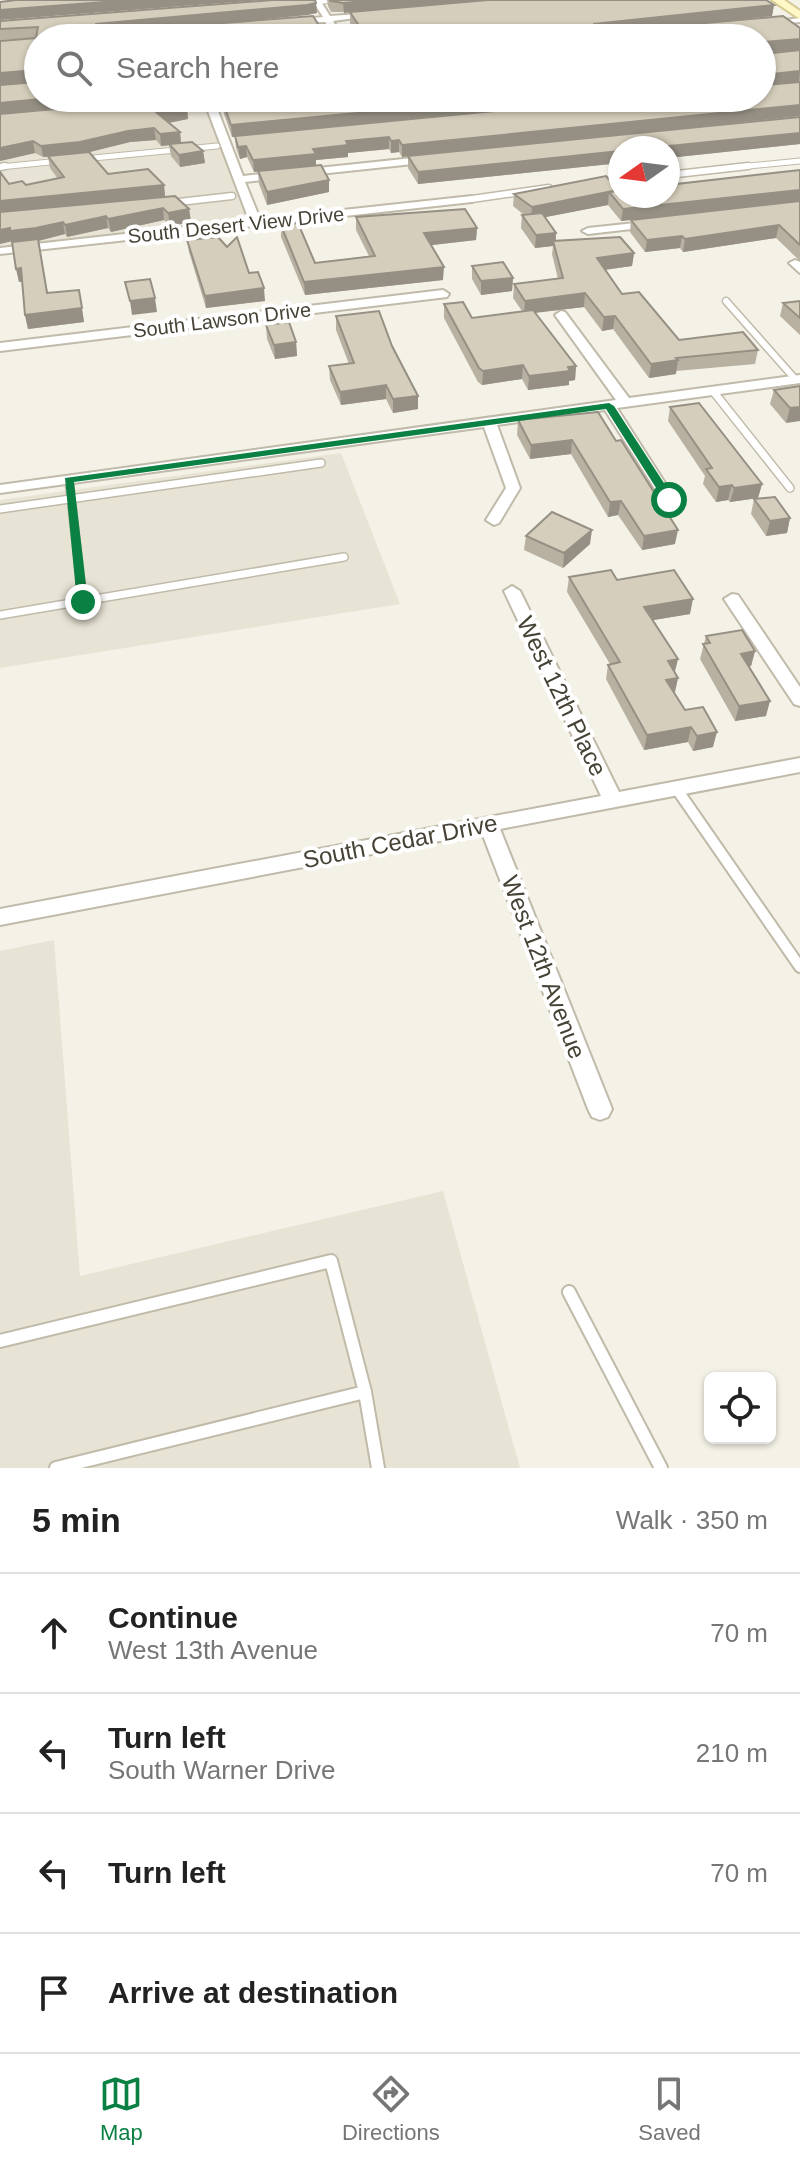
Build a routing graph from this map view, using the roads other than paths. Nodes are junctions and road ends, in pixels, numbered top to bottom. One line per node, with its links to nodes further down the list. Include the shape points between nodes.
1 (335, 0): 3 (lane)
2 (777, 0): 6 (street)
3 (317, 1): 4 (lane); 7 (street)
4 (302, 2)
5 (391, 14): 7 (street)
6 (800, 18): 10 (street)
7 (328, 19): 8 (street); 9 (street)
8 (283, 23)
9 (331, 24)
10 (753, 24)
11 (214, 112): 19 (street)
12 (217, 146): 14 (lane)
13 (442, 158): 19 (street)
14 (78, 159)
15 (62, 161): 17 (lane)
16 (800, 161): 18 (lane)
17 (0, 167)
18 (680, 174)
19 (240, 179): 26 (street)
20 (608, 182): 21 (lane)
21 (588, 184)
22 (557, 187): 24 (lane)
23 (232, 196): 25 (lane)
24 (472, 199): 26 (street, South Desert View Drive)
25 (155, 204)
26 (256, 223): 29 (street, South Desert View Drive)
27 (664, 223): 28 (street)
28 (588, 231)
29 (0, 251)
30 (443, 294): 33 (street, South Lawson Drive)
31 (726, 301): 34 (lane)
32 (561, 315): 36 (street)
33 (0, 347)
34 (798, 379): 35 (street)
35 (713, 391): 36 (street); 41 (lane)
36 (626, 404): 37 (street)
37 (609, 406): 38 (street); 44 (street)
38 (489, 422): 40 (street); 46 (street, via 513,488)
39 (321, 463): 43 (lane)
40 (69, 480): 42 (street); 43 (lane)
41 (790, 488)
42 (0, 489)
43 (71, 499): 45 (lane); 50 (lane)
44 (669, 500)
45 (0, 509)
46 (494, 520)
47 (344, 557): 50 (lane)
48 (512, 591): 55 (street, West 12th Place)
49 (732, 599): 52 (street)
50 (83, 602): 51 (lane)
51 (0, 615)
52 (800, 700)
53 (800, 765): 54 (street, South Cedar Drive)
54 (676, 788): 55 (street, South Cedar Drive); 58 (lane)
55 (613, 800): 56 (street, South Cedar Drive)
56 (488, 824): 57 (street, South Cedar Drive); 59 (street, West 12th Avenue)
57 (0, 917)
58 (800, 967)
59 (600, 1109)
60 (569, 1292): 65 (lane)
61 (0, 1341): 62 (lane, via 331,1261)
62 (365, 1392): 63 (lane); 64 (lane)
63 (56, 1468)
64 (378, 1468)
65 (661, 1468)

